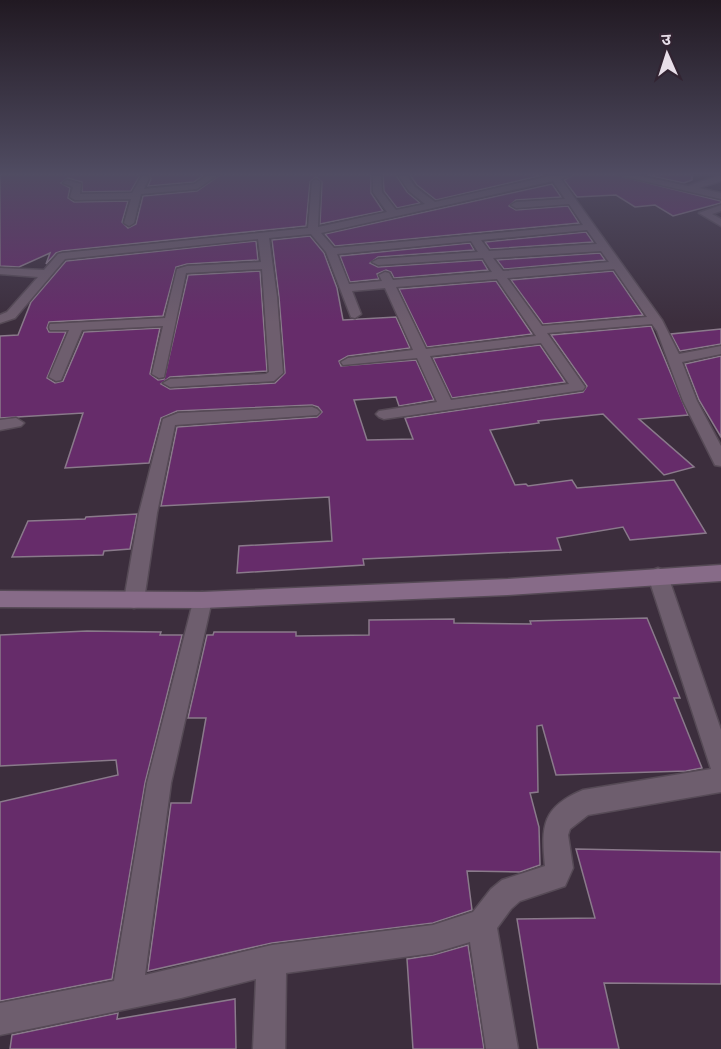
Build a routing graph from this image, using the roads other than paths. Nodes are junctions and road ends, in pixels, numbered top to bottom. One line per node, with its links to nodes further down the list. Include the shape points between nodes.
1 (313, 224): 5 (street)
2 (344, 224): 5 (street)
3 (590, 224): 4 (street)
4 (592, 227): 7 (street); 8 (street)
5 (313, 230): 6 (street); 10 (street)
6 (263, 235): 13 (street); 16 (street, via 62,256)
7 (474, 238): 9 (street); 11 (street)
8 (606, 247): 11 (street); 14 (street)
9 (369, 248): 10 (street); 12 (street)
10 (331, 251): 19 (street)
11 (486, 254): 12 (street); 17 (street)
12 (378, 262): 18 (street)
13 (268, 265): 23 (street, via 183,269); 23 (street, via 276,374 268,378 164,379)
14 (618, 265): 17 (street); 22 (street)
15 (0, 271): 16 (street)
16 (48, 274): 21 (street, via 11,315)
17 (500, 275): 18 (street); 26 (street)
18 (389, 283): 19 (street); 28 (street)
19 (344, 288): 20 (street)
20 (355, 314)
21 (0, 320)
22 (656, 320): 26 (street); 29 (street)
23 (170, 322): 24 (street)
24 (77, 326): 25 (street); 31 (street)
25 (55, 327)
26 (541, 335): 28 (street); 32 (street, via 578,387)
27 (721, 350): 29 (street)
28 (423, 354): 30 (street); 32 (street)
29 (674, 359): 37 (street, via 690,400)
30 (348, 362)
31 (57, 377)
32 (446, 406): 34 (street)
33 (312, 412): 41 (street, via 178,418 168,422)
34 (384, 414)
35 (16, 423): 36 (street)
36 (0, 425)
37 (720, 455)
38 (721, 573): 39 (street)
39 (658, 576): 42 (street, via 508,587); 43 (street)
40 (0, 599): 41 (street)
41 (134, 600): 42 (street)
42 (202, 600): 47 (street, via 159,783)
43 (721, 765)
44 (721, 780): 45 (street, via 582,803 559,821 555,835 559,868 555,876 512,890)
45 (482, 924): 46 (street, via 433,939); 50 (street)
46 (272, 960): 47 (street); 49 (street)
47 (127, 993): 48 (street)
48 (0, 1019)
49 (269, 1049)
50 (502, 1049)

